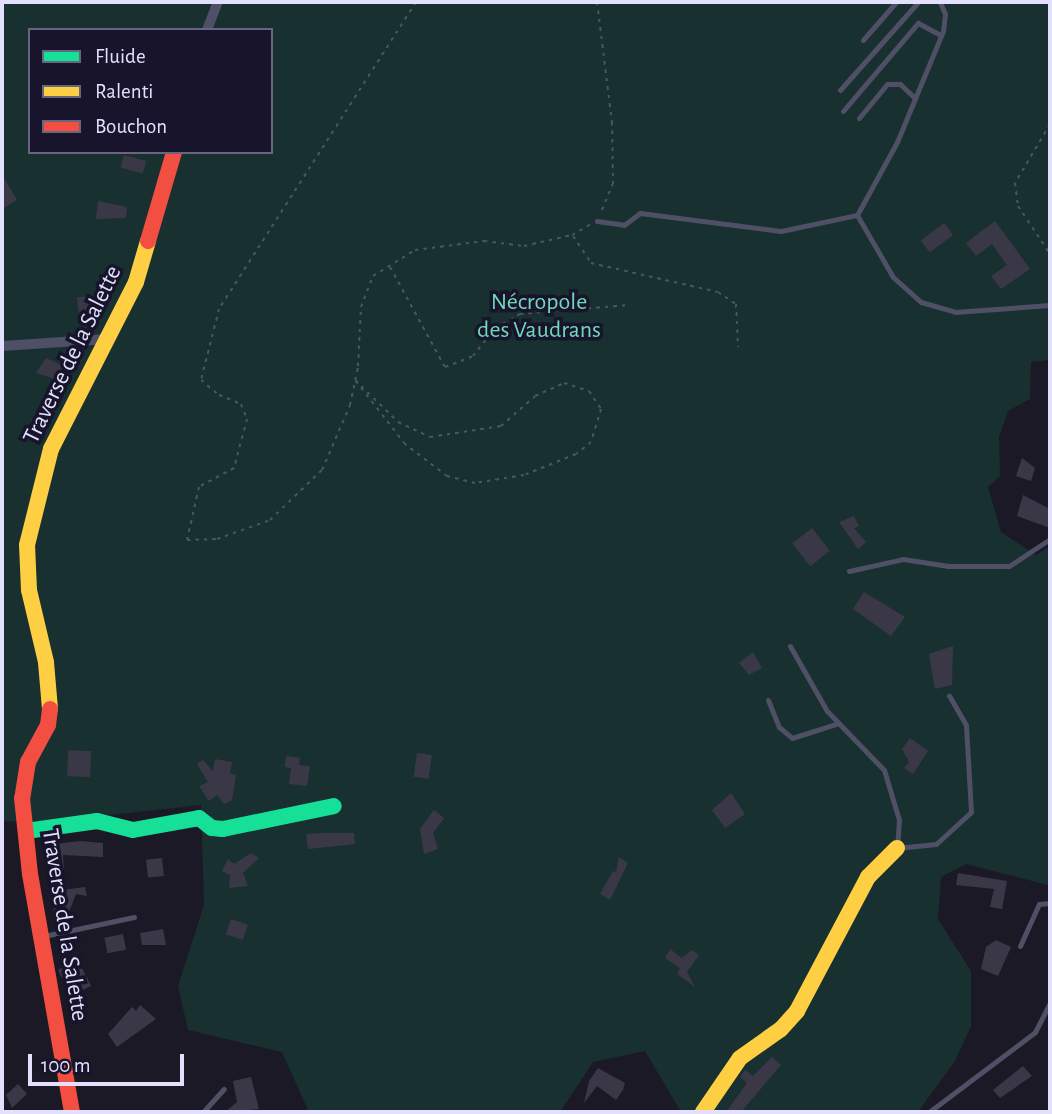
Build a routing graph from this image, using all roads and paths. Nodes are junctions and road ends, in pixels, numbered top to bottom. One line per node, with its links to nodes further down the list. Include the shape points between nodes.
1 (218, 2): 7 (street)
2 (416, 2): 26 (path, via 219,309 201,380 219,395 241,404 247,419 234,468 200,487 187,540 217,539 270,520 322,470)
3 (597, 2): 17 (path, via 612,122 614,183)
4 (896, 2): 9 (lane)
5 (918, 2): 10 (lane)
6 (940, 2): 8 (lane, via 945,14)
7 (208, 28)
8 (941, 35): 11 (lane); 12 (lane, via 918,23)
9 (863, 40)
10 (840, 90)
11 (915, 98): 13 (lane, via 900,83 887,84); 16 (lane)
12 (843, 111)
13 (859, 118)
14 (1050, 124): 19 (path, via 1015,183 1018,206)
15 (173, 154): 23 (street, Traverse de la Salette, via 144,259)
16 (857, 215): 17 (lane, via 781,231 640,213 624,225); 22 (lane, via 892,277 921,302 955,312)
17 (597, 221): 18 (path)
18 (572, 235): 20 (path, via 524,246 484,241 415,250); 25 (path, via 591,262 718,292 736,304)
19 (1050, 254)
20 (390, 266): 21 (path, via 445,367 473,356 495,328 520,314); 26 (path, via 373,276 361,307)
21 (629, 305)
22 (1050, 305)
23 (108, 340): 24 (street); 34 (street, Traverse de la Salette, via 51,449 27,545 29,590 51,705 48,725 36,740 25,774)
24 (2, 346)
25 (738, 347)
26 (355, 380): 26 (path, via 405,444 447,475 475,483 524,475 576,454 591,442 601,409 589,391 564,383 535,396 501,426 430,437 398,422)
27 (1050, 539): 28 (lane, via 1009,566 948,566 903,559)
28 (849, 571)
29 (790, 646): 32 (lane)
30 (949, 695): 35 (lane, via 966,725 971,812 936,844)
31 (768, 700): 32 (lane, via 779,727 792,738)
32 (839, 723): 35 (lane, via 884,770 897,807)
33 (334, 806): 34 (street, via 223,830 199,818 133,831 97,821)
34 (26, 831): 38 (street, Traverse de la Salette)
35 (897, 848): 44 (street, via 868,877 797,1011 782,1029 740,1058)
36 (1050, 903): 39 (lane, via 1039,904)
37 (134, 917): 38 (lane)
38 (41, 936): 42 (street, Traverse de la Salette)
39 (1020, 946)
40 (1050, 1002): 45 (lane, via 1035,1032)
41 (224, 1089): 43 (lane)
42 (72, 1112)
43 (203, 1112)
44 (703, 1112)
45 (929, 1112)

